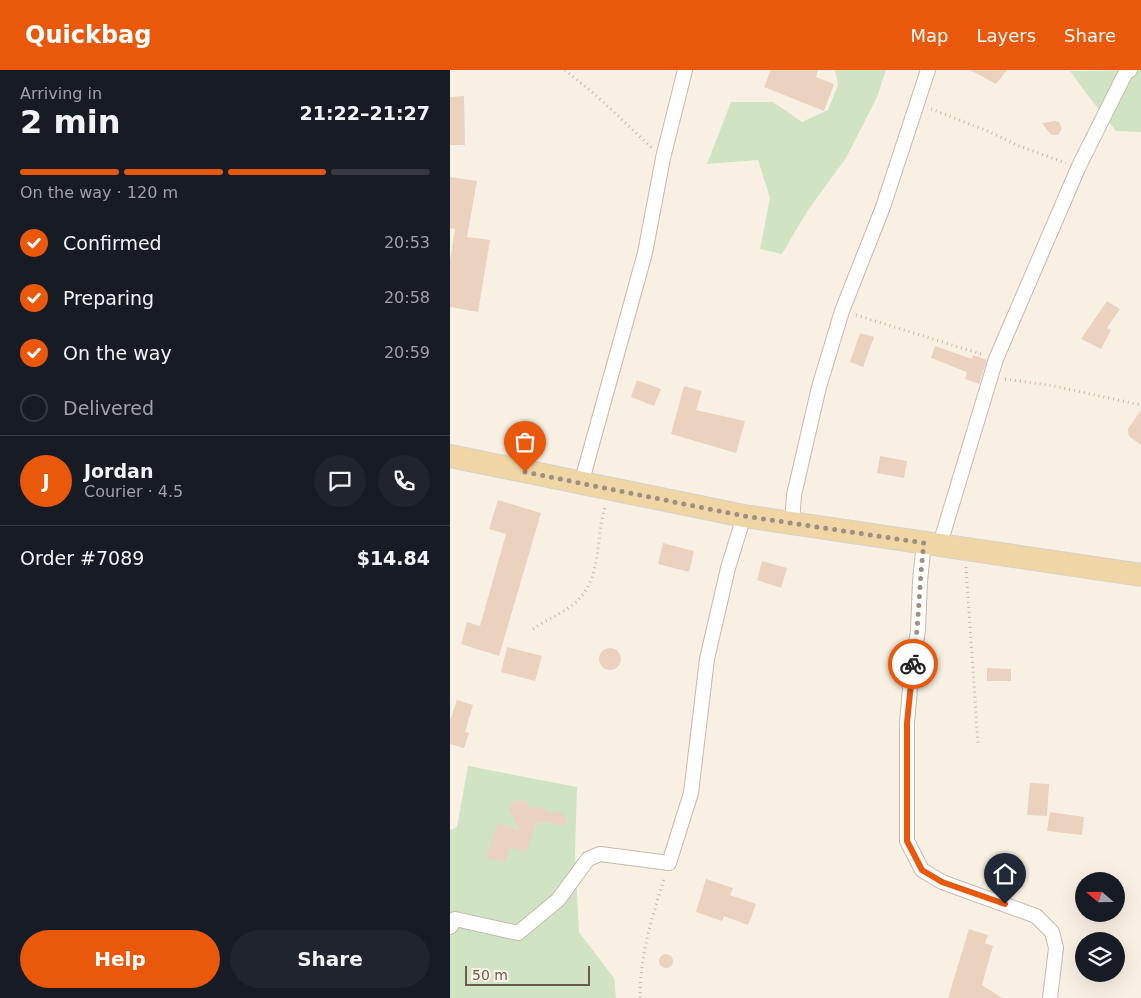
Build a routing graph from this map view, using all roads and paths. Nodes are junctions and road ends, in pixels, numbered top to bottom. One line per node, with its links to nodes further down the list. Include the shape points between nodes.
1 (565, 70): 6 (path)
2 (685, 70): 6 (street)
3 (928, 70): 5 (street)
4 (1130, 70): 7 (street, via 1126,72)
5 (917, 104): 7 (path); 8 (street, via 883,207)
6 (663, 158): 13 (street, via 645,253)
7 (1079, 166): 9 (street)
8 (842, 311): 9 (path); 16 (street, via 819,387 794,495)
9 (996, 359): 10 (street)
10 (992, 376): 11 (path); 17 (street)
11 (1141, 405)
12 (450, 456): 13 (main road)
13 (581, 484): 14 (main road)
14 (610, 490): 15 (main road); 20 (path, via 600,525 597,562 589,587 576,602)
15 (744, 516): 16 (main road); 22 (street, via 707,658 691,793)
16 (792, 523): 17 (main road)
17 (932, 544): 18 (main road); 25 (street, via 920,580 918,630 907,723 907,841 922,870 942,882 1036,916 1052,932 1056,948)
18 (965, 548): 19 (main road); 21 (path)
19 (1141, 574)
20 (533, 629)
21 (978, 744)
22 (669, 863): 23 (street, via 600,854 588,859 558,900 518,934 454,919); 24 (path, via 648,928)
23 (450, 927)
24 (640, 998)
25 (1050, 998)

